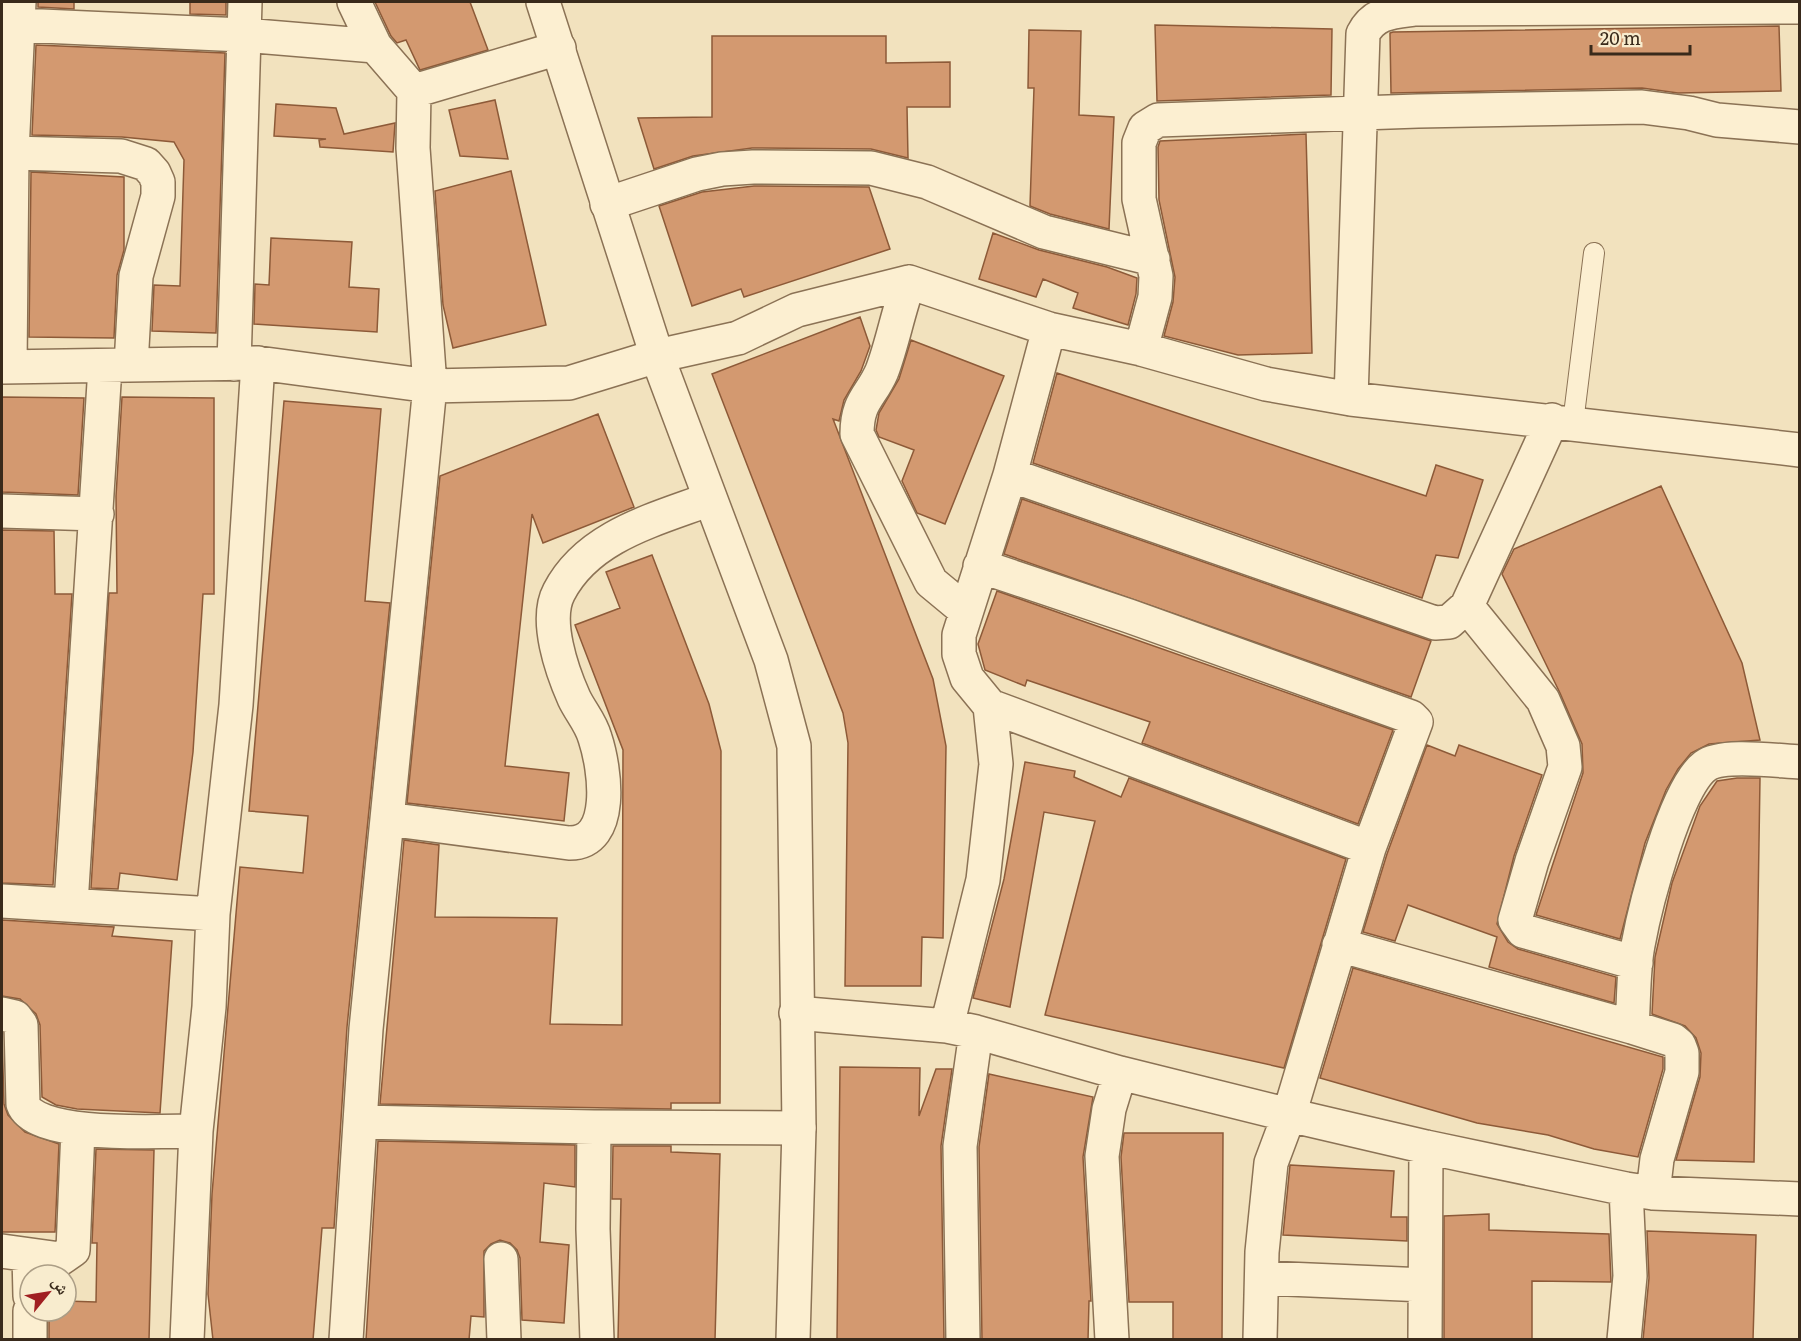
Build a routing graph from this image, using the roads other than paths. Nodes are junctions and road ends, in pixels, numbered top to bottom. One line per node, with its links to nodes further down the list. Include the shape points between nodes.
1 (246, 2): 6 (street)
2 (354, 2): 7 (street)
3 (543, 2): 8 (street)
4 (1800, 7): 10 (street, via 1416,9 1381,14 1364,34)
5 (19, 14): 6 (street); 12 (street)
6 (243, 36): 7 (street); 20 (street)
7 (375, 46): 9 (street)
8 (559, 48): 9 (street); 13 (street)
9 (414, 91): 23 (street, via 413,148)
10 (1362, 112): 11 (street, via 1641,107 1689,112 1717,120); 15 (street, via 1177,118 1158,120 1145,128 1139,143 1139,200); 24 (street)
11 (1800, 127)
12 (12, 153): 21 (street, via 121,156 146,164 154,173 158,196 136,276); 22 (street)
13 (607, 204): 15 (street, via 722,169 871,168 927,182 1044,232); 19 (street)
14 (1594, 253): 25 (lane)
15 (1153, 259): 18 (street, via 1155,297)
16 (909, 282): 17 (street); 19 (street, via 797,310 738,338); 33 (street, via 882,371 860,407 857,434 931,582)
17 (1049, 329): 18 (street); 27 (street)
18 (1141, 349): 24 (street, via 1266,384)
19 (657, 356): 23 (street, via 569,383); 28 (street)
20 (246, 363): 21 (street); 23 (street); 40 (street, via 236,705)
21 (118, 366): 22 (street); 30 (street)
22 (6, 367)
23 (430, 386): 36 (street)
24 (1351, 399): 25 (street)
25 (1562, 422): 26 (street); 32 (street)
26 (1800, 450)
27 (1010, 475): 31 (street); 32 (street, via 1435,623 1449,622)
28 (710, 499): 36 (street, via 620,533 578,562 557,594 553,629 562,668 594,735 603,768 601,817 593,836 581,843 568,843); 43 (street, via 771,660 794,746)
29 (2, 511): 30 (street)
30 (97, 514): 39 (street)
31 (980, 566): 33 (street); 37 (street, via 1414,720 1416,725)
32 (1467, 606): 42 (street, via 1543,700 1563,746 1565,767 1532,861 1516,926)
33 (966, 611): 34 (street, via 959,635 959,654 967,678)
34 (990, 705): 37 (street); 46 (street, via 996,764)
35 (1800, 762): 42 (street, via 1724,759 1704,766 1687,792 1670,832 1653,882)
36 (387, 819): 49 (street)
37 (1369, 848): 41 (street)
38 (2, 901): 39 (street)
39 (71, 904): 40 (street)
40 (213, 914): 53 (street)
41 (1339, 945): 45 (street); 48 (street)
42 (1636, 963): 45 (street)
43 (796, 1012): 46 (street); 51 (street)
44 (2, 1014): 52 (street, via 15,1017 21,1025 25,1112 53,1125)
45 (1632, 1027): 55 (street, via 1673,1040 1682,1053 1682,1072 1657,1159)
46 (961, 1029): 47 (street); 69 (street, via 971,1082 960,1146)
47 (1120, 1073): 48 (street); 70 (street, via 1108,1109 1102,1156)
48 (1289, 1115): 54 (street); 59 (street, via 1271,1163)
49 (360, 1122): 50 (street); 65 (street)
50 (594, 1127): 51 (street); 62 (street, via 592,1229)
51 (799, 1128): 68 (street)
52 (78, 1129): 53 (street); 57 (street, via 73,1250 60,1259)
53 (196, 1131): 64 (street)
54 (1426, 1148): 55 (street); 60 (street)
55 (1640, 1191): 56 (street); 73 (street)
56 (1800, 1199)
57 (15, 1253)
58 (501, 1259): 66 (street)
59 (1262, 1278): 60 (street); 71 (street)
60 (1425, 1285): 72 (street)
61 (30, 1323): 63 (street)
62 (597, 1339): 67 (street)
63 (30, 1340)
64 (187, 1340)
65 (346, 1340)
66 (504, 1340)
67 (575, 1340)
68 (793, 1340)
69 (963, 1340)
70 (1112, 1340)
71 (1260, 1340)
72 (1425, 1340)
73 (1624, 1340)

